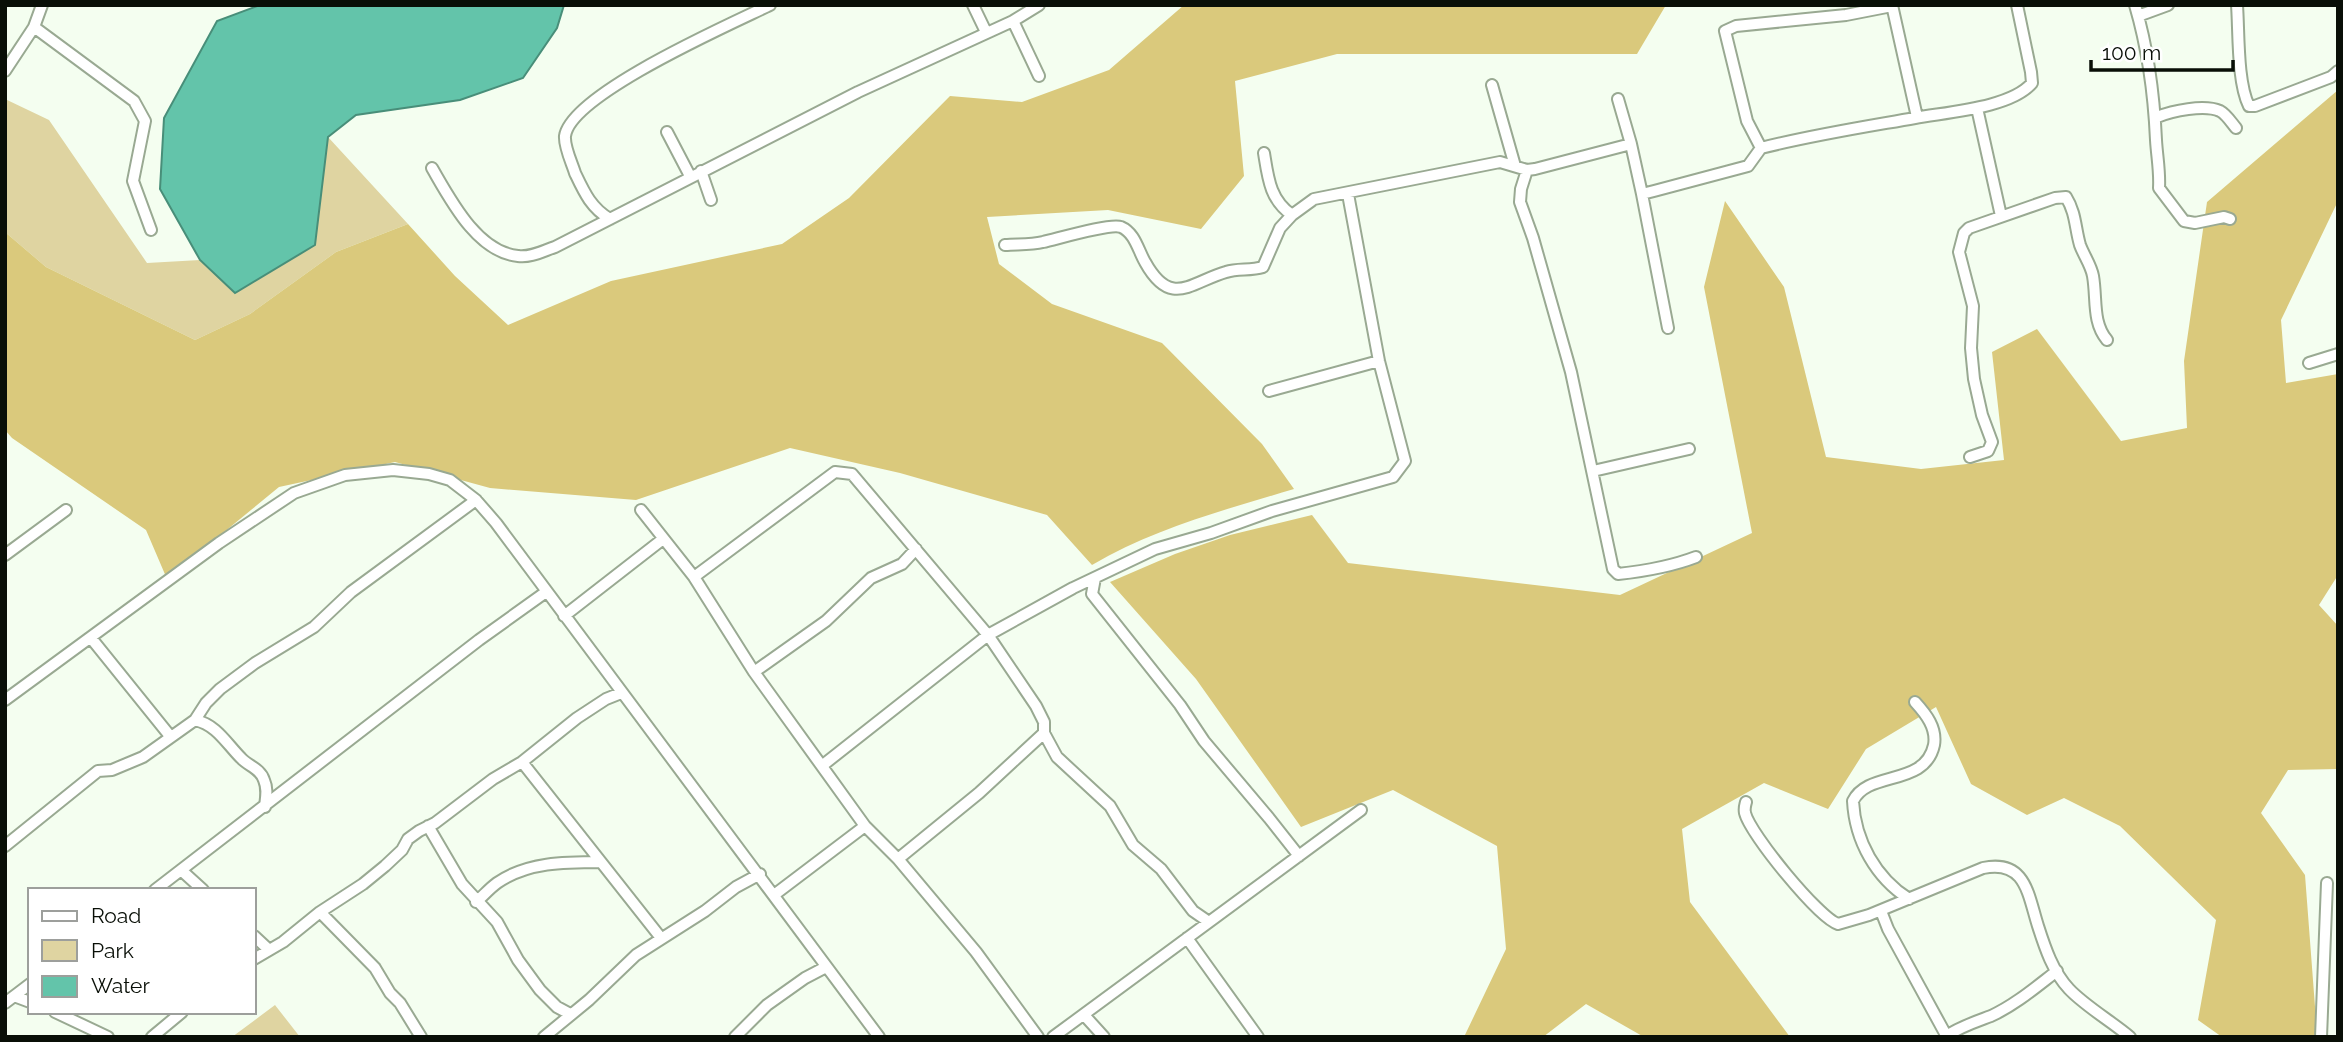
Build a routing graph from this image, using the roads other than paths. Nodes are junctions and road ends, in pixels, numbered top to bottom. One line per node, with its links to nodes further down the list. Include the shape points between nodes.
1 (41, 5): 11 (street)
2 (770, 5): 36 (street, via 667,54 580,113 565,135 566,144 588,200)
3 (973, 5): 12 (street)
4 (1039, 5): 10 (street)
5 (2017, 5): 18 (street, via 2032,83 2025,91)
6 (2168, 5): 9 (street)
7 (2237, 5): 14 (street, via 2249,106)
8 (1892, 6): 19 (street); 24 (street, via 1725,31 1748,121)
9 (2137, 10): 20 (street)
10 (1013, 21): 12 (street); 15 (street)
11 (34, 27): 13 (street); 38 (street, via 134,100 145,121 133,181)
12 (986, 32): 29 (street)
13 (5, 71)
14 (2338, 71)
15 (1039, 76)
16 (1492, 85): 26 (street)
17 (1618, 99): 23 (street)
18 (1977, 108): 19 (street); 35 (street)
19 (1917, 117): 24 (street)
20 (2157, 117): 21 (street, via 2176,109 2221,111); 37 (street, via 2160,192 2184,221)
21 (2236, 128)
22 (667, 132): 30 (street)
23 (1631, 144): 28 (street); 32 (street)
24 (1761, 148): 32 (street, via 1748,166)
25 (1264, 153): 34 (street, via 1273,194)
26 (1515, 166): 28 (street); 31 (street, via 1500,162)
27 (432, 168): 36 (street, via 472,230 510,255 530,256 555,247)
28 (1528, 170): 48 (street, via 1520,202 1571,372)
29 (701, 171): 30 (street); 33 (street)
30 (690, 176): 36 (street)
31 (1348, 194): 34 (street, via 1314,199); 43 (street)
32 (1642, 194): 40 (street)
33 (711, 200)
34 (1292, 215): 39 (street, via 1274,237 1263,267 1226,272 1190,288 1175,289 1156,279 1134,240 1121,227 1041,243)
35 (2001, 216): 41 (street, via 2066,197 2093,273 2096,322); 47 (street, via 1969,228 1959,247 1973,306 1974,379 1992,442 1988,451)
36 (610, 219)
37 (2230, 219)
38 (151, 230)
39 (1005, 245)
40 (1668, 328)
41 (2107, 340)
42 (2338, 354): 44 (street)
43 (1379, 361): 45 (street); 57 (street, via 1405,461 1393,477 1155,549)
44 (2309, 363)
45 (1269, 391)
46 (1689, 449): 48 (street)
47 (1970, 457)
48 (1593, 471): 55 (street, via 1613,569 1618,574 1669,568)
49 (476, 500): 58 (street); 61 (street, via 450,480 429,474 393,470 345,475 294,494); 66 (street, via 351,592 314,627 220,690)
50 (66, 510): 54 (street)
51 (641, 510): 52 (street)
52 (663, 539): 56 (street); 59 (street)
53 (916, 549): 56 (street, via 852,474 835,472); 60 (street); 62 (street, via 902,564 871,578 826,621)
54 (5, 555)
55 (1696, 557)
56 (694, 577): 62 (street)
57 (1095, 578): 60 (street); 77 (street, via 1091,594)
58 (546, 592): 59 (street); 72 (street)
59 (564, 616): 63 (street)
60 (988, 635): 67 (street, via 1036,706); 70 (street)
61 (91, 638): 64 (street); 68 (street)
62 (754, 672): 70 (street)
63 (621, 693): 69 (street, via 577,718); 81 (street)
64 (5, 700)
65 (1914, 702): 86 (street, via 1934,732 1928,760 1913,771 1863,789 1853,801 1855,821 1877,871)
66 (195, 720): 68 (street); 72 (street, via 216,731 264,777)
67 (1044, 733): 78 (street); 90 (street, via 1057,757 1110,806 1133,845 1161,869 1192,911)
68 (170, 736): 76 (street, via 144,757 98,771)
69 (522, 762): 74 (street); 79 (street)
70 (823, 765): 75 (street)
71 (1746, 802): 88 (street, via 1746,816 1775,861 1833,922)
72 (265, 807): 80 (street)
73 (1361, 810): 77 (street)
74 (428, 826): 87 (street); 89 (street, via 408,839 378,872)
75 (865, 826): 78 (street); 85 (street)
76 (5, 846)
77 (1298, 856): 90 (street)
78 (898, 859): 112 (street, via 976,952)
79 (601, 862): 87 (street, via 528,868 497,883); 92 (street)
80 (181, 870): 83 (street); 84 (street)
81 (760, 874): 85 (street); 92 (street)
82 (2328, 883): 117 (street)
83 (158, 888)
84 (201, 888)
85 (774, 895): 96 (street)
86 (1909, 899): 88 (street); 97 (street, via 1983,868 1998,865 2008,869 2028,888 2037,925)
87 (476, 902): 103 (street, via 497,922 540,990)
88 (1881, 911): 105 (street)
89 (320, 912): 94 (street); 108 (street, via 375,968)
90 (1209, 922): 93 (street)
91 (256, 938): 94 (street)
92 (661, 938): 103 (street)
93 (1188, 938): 104 (street); 115 (street)
94 (268, 949): 95 (street)
95 (256, 957)
96 (826, 967): 110 (street, via 767,1005); 111 (street)
97 (2057, 971): 105 (street, via 1992,1015); 116 (street, via 2069,989)
98 (28, 986): 99 (street)
99 (10, 999): 100 (street)
100 (28, 1002)
101 (59, 1014): 106 (street)
102 (180, 1014): 107 (street)
103 (570, 1014): 109 (street)
104 (1084, 1015): 113 (street); 114 (street)
105 (1946, 1036)
106 (108, 1037)
107 (152, 1037)
108 (421, 1037)
109 (544, 1037)
110 (735, 1037)
111 (878, 1037)
112 (1038, 1037)
113 (1053, 1037)
114 (1104, 1037)
115 (1258, 1037)
116 (2130, 1037)
117 (2321, 1037)

